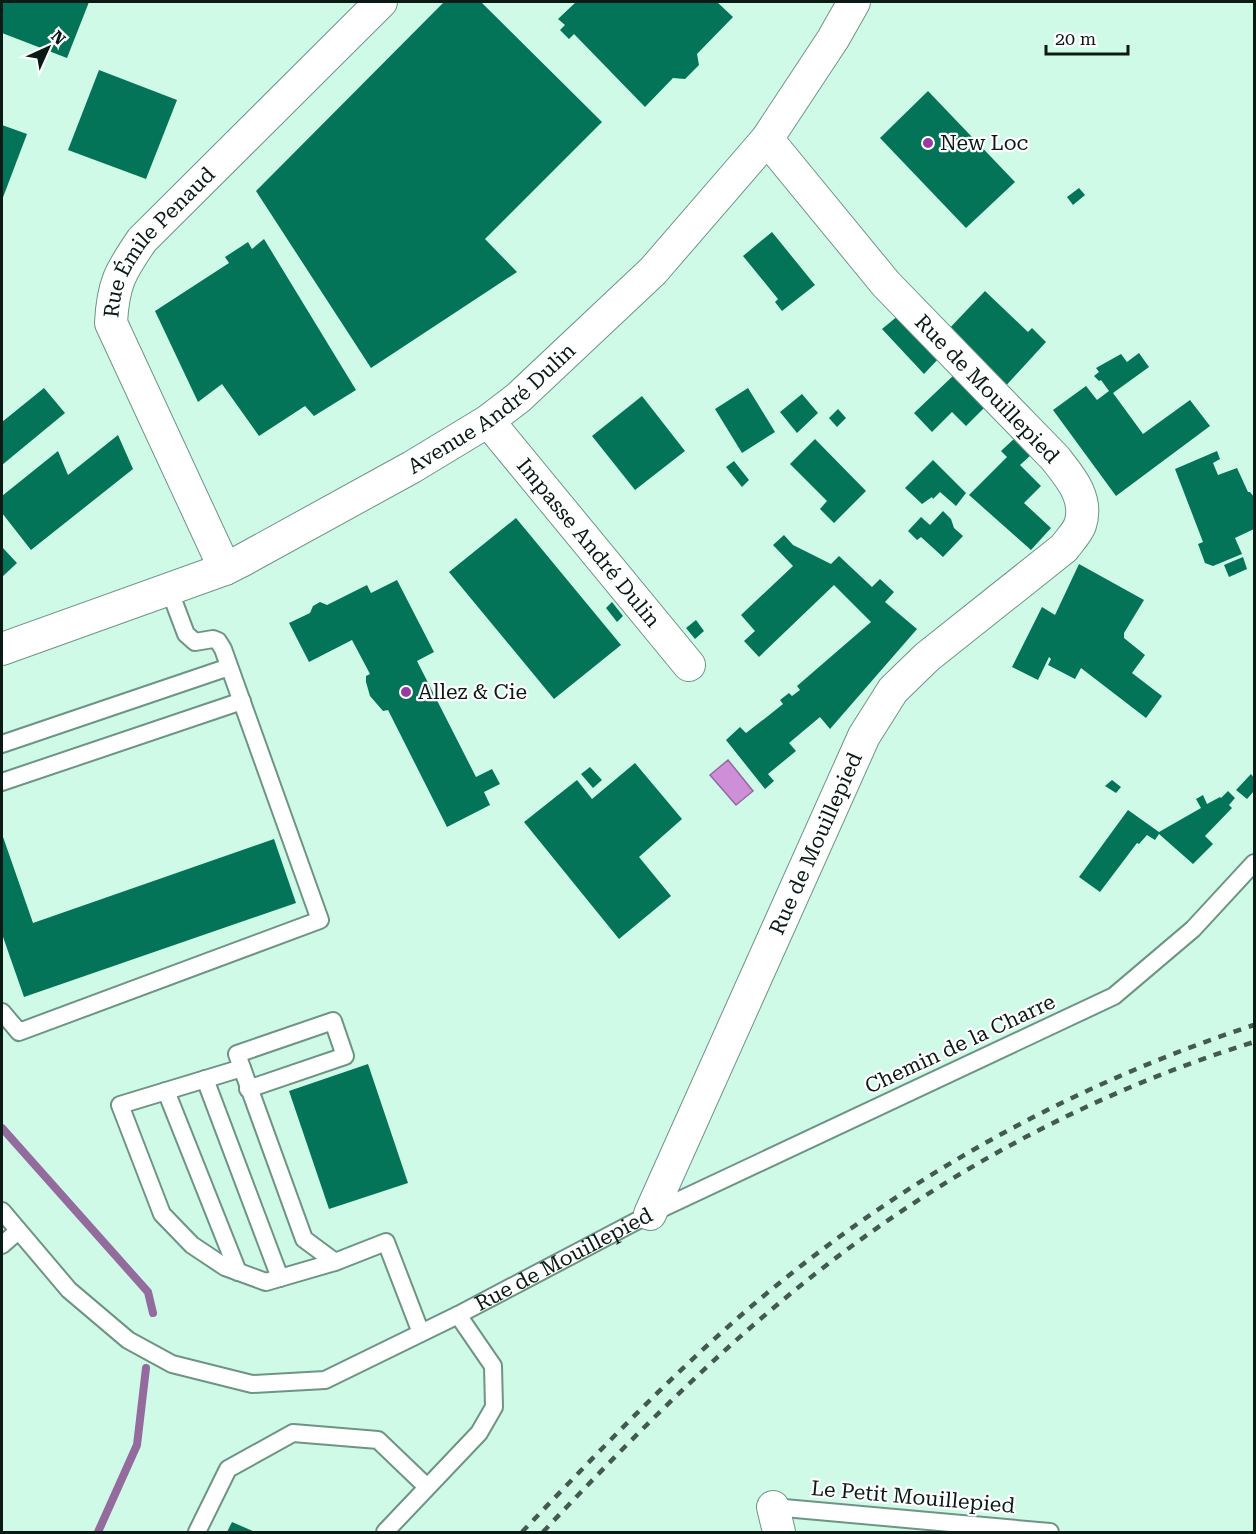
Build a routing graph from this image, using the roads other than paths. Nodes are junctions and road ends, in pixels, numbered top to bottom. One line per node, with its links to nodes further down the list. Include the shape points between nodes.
1 (381, 2): 5 (street, Rue Émile Penaud, via 142,240 124,267 112,296 111,323)
2 (854, 2): 3 (street, Avenue André Dulin)
3 (767, 139): 4 (street, Avenue André Dulin, via 653,272 518,398); 20 (street, Rue de Mouillepied, via 886,284 1055,458 1074,481 1083,503 1080,525 1064,548 927,657 893,690 864,735)
4 (488, 421): 5 (street, Avenue André Dulin); 8 (street, Impasse André Dulin)
5 (225, 569): 6 (street, Avenue André Dulin)
6 (170, 589): 7 (street, Avenue André Dulin); 9 (lane, via 186,634 195,642 219,641)
7 (2, 649)
8 (689, 664)
9 (229, 667): 10 (lane); 11 (lane)
10 (242, 701): 12 (lane); 14 (lane, via 320,920 19,1032)
11 (2, 744)
12 (2, 782)
13 (1254, 862): 20 (lane, Chemin de la Charre, via 1193,929 1114,996)
14 (2, 1012)
15 (242, 1068): 16 (lane); 17 (lane); 17 (lane, via 237,1054 333,1021 345,1056)
16 (205, 1079): 18 (lane); 25 (lane)
17 (248, 1089): 23 (lane, via 304,1239)
18 (166, 1091): 24 (lane); 24 (lane, via 120,1105 162,1214 192,1245)
19 (2, 1211): 21 (lane, Rue de Mouillepied)
20 (650, 1214): 26 (lane, Rue de Mouillepied)
21 (18, 1231): 22 (lane); 27 (lane, Rue de Mouillepied, via 69,1290 128,1340 171,1364 252,1384 325,1380)
22 (2, 1245)
23 (335, 1262): 25 (lane); 27 (lane, via 386,1242)
24 (238, 1272): 25 (lane, via 266,1282)
25 (280, 1278)
26 (458, 1315): 27 (lane, Rue de Mouillepied); 28 (lane, via 493,1366 494,1407 479,1433)
27 (421, 1333)
28 (427, 1487): 30 (lane, via 378,1440 292,1433 228,1469); 31 (lane)
29 (776, 1520): 32 (lane, Le Petit Mouillepied)
30 (197, 1533)
31 (385, 1533)
32 (1050, 1533)

